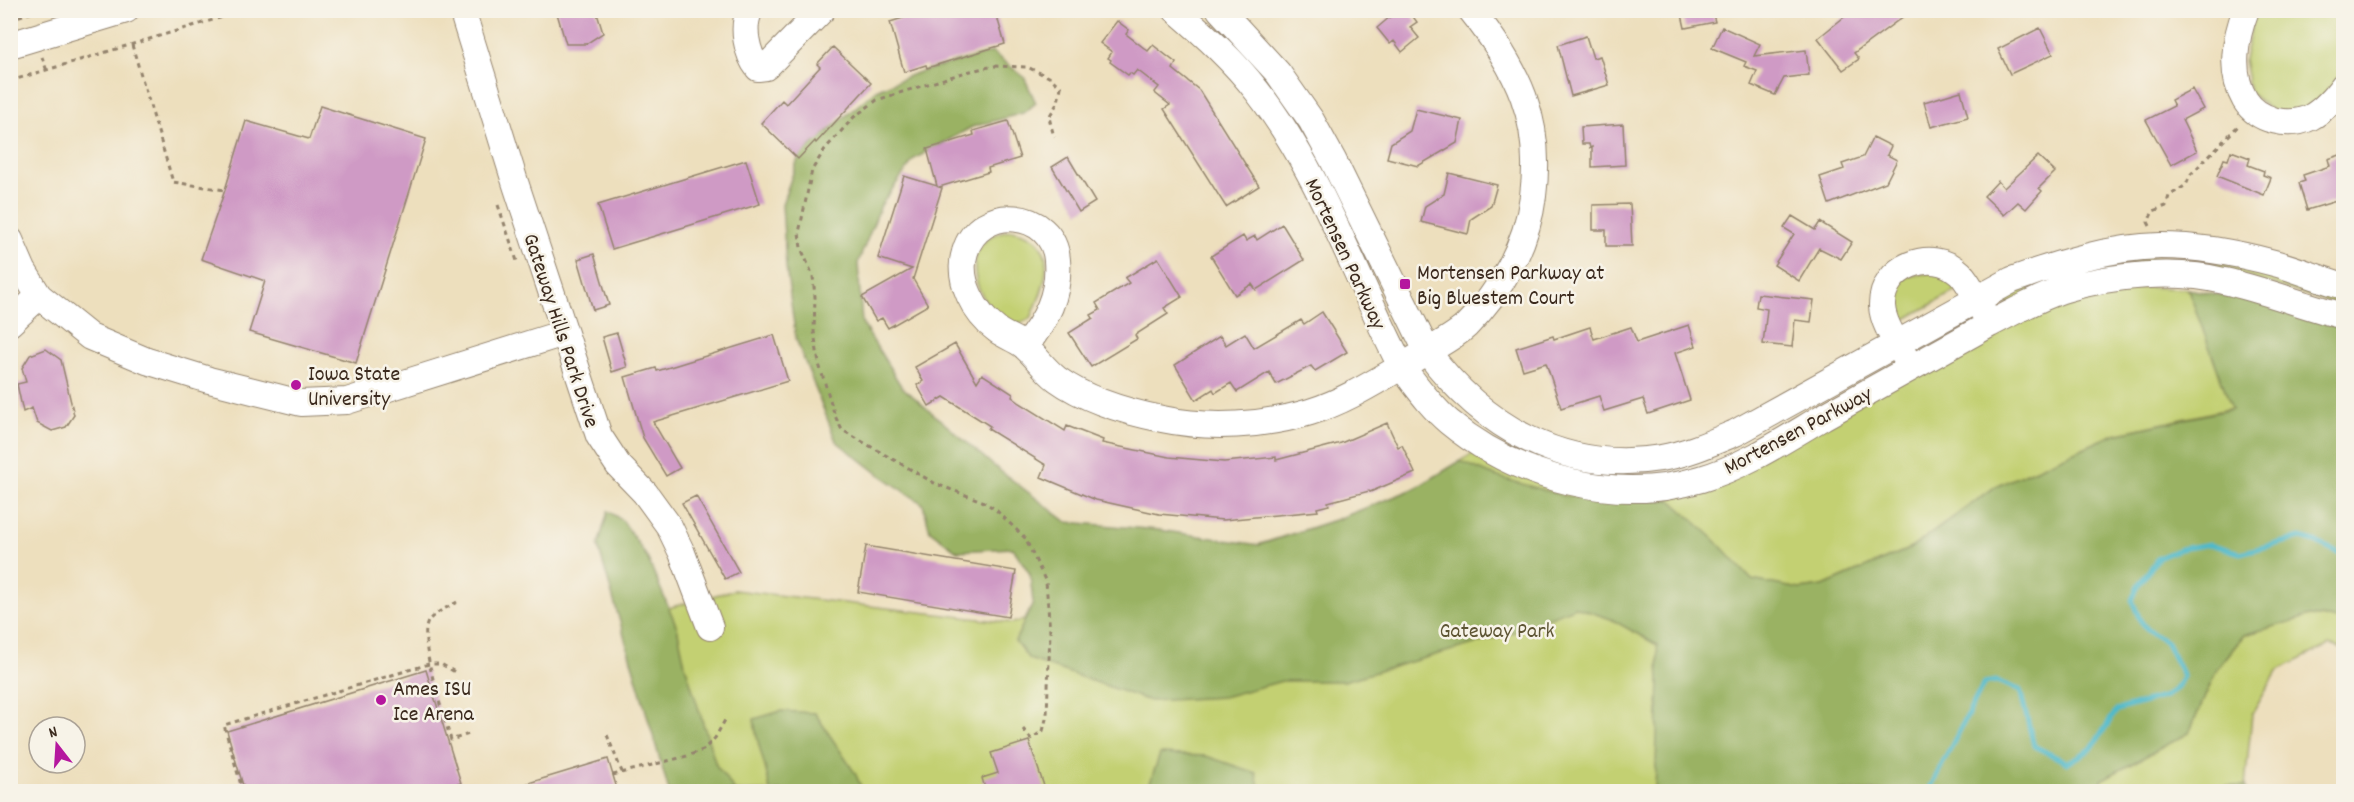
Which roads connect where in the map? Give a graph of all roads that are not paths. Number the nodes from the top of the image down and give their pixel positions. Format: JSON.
{"nodes":[{"id":1,"x":126,"y":10,"type":"edge"},
{"id":2,"x":462,"y":10,"type":"edge"},
{"id":3,"x":750,"y":10,"type":"edge"},
{"id":4,"x":822,"y":10,"type":"edge"},
{"id":5,"x":1176,"y":10,"type":"edge"},
{"id":6,"x":1220,"y":10,"type":"edge"},
{"id":7,"x":1471,"y":10,"type":"edge"},
{"id":8,"x":2246,"y":10,"type":"edge"},
{"id":9,"x":10,"y":45,"type":"edge"},
{"id":10,"x":2343,"y":85,"type":"edge"},
{"id":11,"x":10,"y":240,"type":"edge"},
{"id":12,"x":2343,"y":286,"type":"edge"},
{"id":13,"x":39,"y":296,"type":"junction"},
{"id":14,"x":1976,"y":299,"type":"junction"},
{"id":15,"x":2343,"y":316,"type":"edge"},
{"id":16,"x":10,"y":323,"type":"edge"},
{"id":17,"x":1990,"y":324,"type":"junction"},
{"id":18,"x":564,"y":333,"type":"junction"},
{"id":19,"x":1896,"y":342,"type":"junction"},
{"id":20,"x":1025,"y":346,"type":"junction"},
{"id":21,"x":1427,"y":351,"type":"junction"},
{"id":22,"x":1401,"y":366,"type":"junction"},
{"id":23,"x":1911,"y":368,"type":"junction"},
{"id":24,"x":710,"y":627,"type":"dead end"}],
"edges":[{"from":1,"to":9,"type":"street"},
{"from":2,"to":18,"type":"street","name":"Gateway Hills Park Drive"},
{"from":3,"to":4,"type":"street"},
{"from":5,"to":22,"type":"street","name":"Mortensen Parkway"},
{"from":6,"to":21,"type":"street","name":"Mortensen Parkway"},
{"from":7,"to":21,"type":"street"},
{"from":8,"to":10,"type":"street"},
{"from":11,"to":13,"type":"street"},
{"from":12,"to":14,"type":"street","name":"Mortensen Parkway"},
{"from":13,"to":16,"type":"street"},
{"from":13,"to":18,"type":"street"},
{"from":14,"to":17,"type":"street"},
{"from":14,"to":19,"type":"street","name":"Mortensen Parkway"},
{"from":14,"to":19,"type":"street"},
{"from":15,"to":17,"type":"street","name":"Mortensen Parkway"},
{"from":17,"to":23,"type":"street","name":"Mortensen Parkway"},
{"from":18,"to":24,"type":"street","name":"Gateway Hills Park Drive"},
{"from":19,"to":21,"type":"street","name":"Mortensen Parkway"},
{"from":19,"to":23,"type":"street"},
{"from":20,"to":20,"type":"street"},
{"from":20,"to":22,"type":"street"},
{"from":21,"to":22,"type":"street"},
{"from":22,"to":23,"type":"street","name":"Mortensen Parkway"}]}
